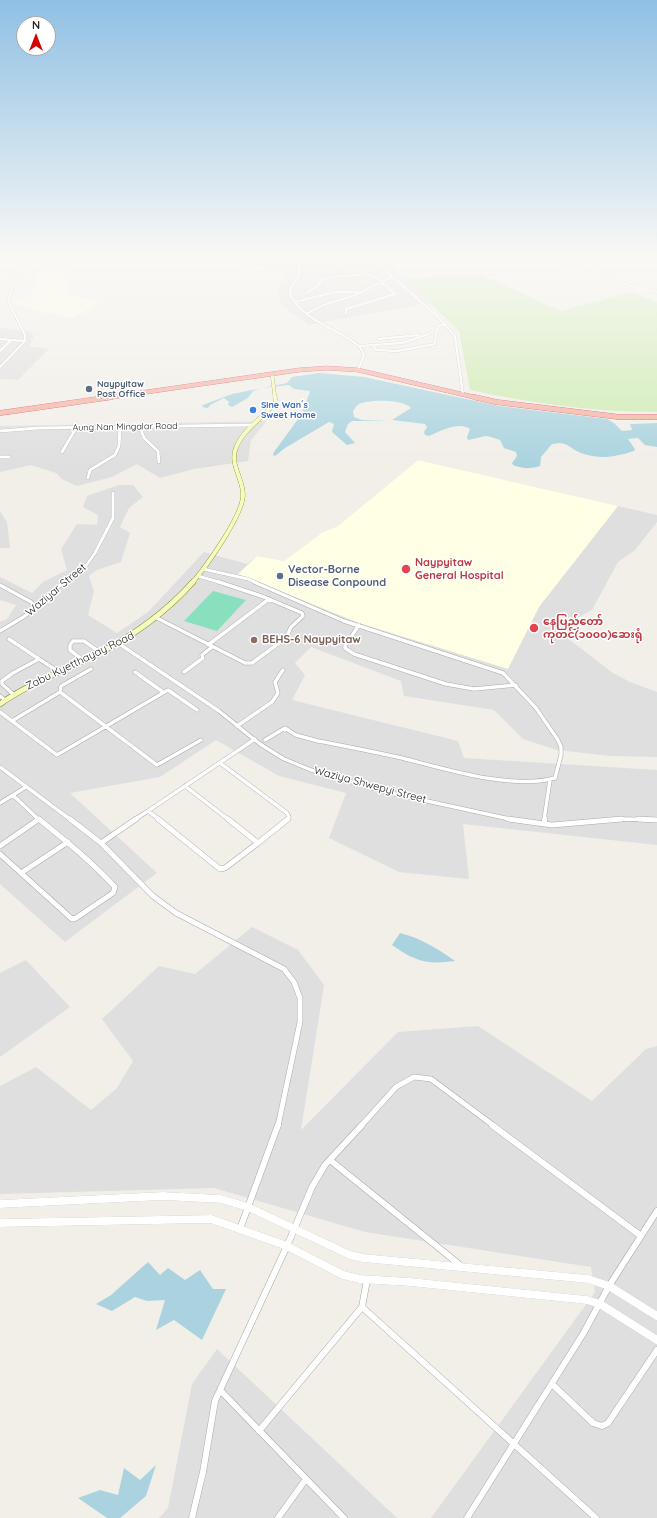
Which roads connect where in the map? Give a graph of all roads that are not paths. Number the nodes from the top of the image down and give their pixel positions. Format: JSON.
{"nodes":[{"id":1,"x":20,"y":325,"type":"edge"},
{"id":2,"x":323,"y":325,"type":"edge"},
{"id":3,"x":442,"y":325,"type":"edge"},
{"id":4,"x":446,"y":325,"type":"edge"},
{"id":5,"x":429,"y":334,"type":"junction"},
{"id":6,"x":436,"y":336,"type":"junction"},
{"id":7,"x":0,"y":339,"type":"edge"},
{"id":8,"x":12,"y":340,"type":"junction"},
{"id":9,"x":378,"y":340,"type":"dead end"},
{"id":10,"x":25,"y":341,"type":"junction"},
{"id":11,"x":360,"y":346,"type":"junction"},
{"id":12,"x":373,"y":346,"type":"junction"},
{"id":13,"x":0,"y":351,"type":"edge"},
{"id":14,"x":0,"y":367,"type":"edge"},
{"id":15,"x":358,"y":370,"type":"junction"},
{"id":16,"x":272,"y":374,"type":"junction"},
{"id":17,"x":463,"y":394,"type":"junction"},
{"id":18,"x":0,"y":413,"type":"edge"},
{"id":19,"x":657,"y":417,"type":"edge"},
{"id":20,"x":251,"y":426,"type":"junction"},
{"id":21,"x":120,"y":427,"type":"junction"},
{"id":22,"x":140,"y":427,"type":"junction"},
{"id":23,"x":76,"y":428,"type":"junction"},
{"id":24,"x":0,"y":431,"type":"edge"},
{"id":25,"x":62,"y":452,"type":"dead end"},
{"id":26,"x":0,"y":457,"type":"edge"},
{"id":27,"x":9,"y":457,"type":"dead end"},
{"id":28,"x":159,"y":462,"type":"dead end"},
{"id":29,"x":88,"y":478,"type":"dead end"},
{"id":30,"x":113,"y":493,"type":"dead end"},
{"id":31,"x":203,"y":569,"type":"junction"},
{"id":32,"x":198,"y":576,"type":"junction"},
{"id":33,"x":0,"y":585,"type":"edge"},
{"id":34,"x":269,"y":599,"type":"junction"},
{"id":35,"x":35,"y":607,"type":"junction"},
{"id":36,"x":155,"y":617,"type":"junction"},
{"id":37,"x":359,"y":626,"type":"junction"},
{"id":38,"x":0,"y":631,"type":"edge"},
{"id":39,"x":9,"y":639,"type":"dead end"},
{"id":40,"x":118,"y":643,"type":"junction"},
{"id":41,"x":210,"y":646,"type":"junction"},
{"id":42,"x":101,"y":653,"type":"junction"},
{"id":43,"x":39,"y":659,"type":"junction"},
{"id":44,"x":84,"y":661,"type":"junction"},
{"id":45,"x":91,"y":669,"type":"dead end"},
{"id":46,"x":283,"y":670,"type":"dead end"},
{"id":47,"x":59,"y":672,"type":"junction"},
{"id":48,"x":135,"y":672,"type":"dead end"},
{"id":49,"x":184,"y":672,"type":"dead end"},
{"id":50,"x":516,"y":685,"type":"junction"},
{"id":51,"x":60,"y":692,"type":"junction"},
{"id":52,"x":163,"y":692,"type":"junction"},
{"id":53,"x":14,"y":694,"type":"junction"},
{"id":54,"x":0,"y":696,"type":"edge"},
{"id":55,"x":5,"y":700,"type":"junction"},
{"id":56,"x":0,"y":704,"type":"edge"},
{"id":57,"x":197,"y":710,"type":"dead end"},
{"id":58,"x":0,"y":712,"type":"edge"},
{"id":59,"x":12,"y":721,"type":"junction"},
{"id":60,"x":107,"y":726,"type":"junction"},
{"id":61,"x":237,"y":726,"type":"junction"},
{"id":62,"x":255,"y":739,"type":"junction"},
{"id":63,"x":201,"y":740,"type":"dead end"},
{"id":64,"x":265,"y":740,"type":"dead end"},
{"id":65,"x":220,"y":763,"type":"junction"},
{"id":66,"x":0,"y":767,"type":"edge"},
{"id":67,"x":550,"y":780,"type":"junction"},
{"id":68,"x":185,"y":786,"type":"junction"},
{"id":69,"x":26,"y":787,"type":"junction"},
{"id":70,"x":13,"y":795,"type":"junction"},
{"id":71,"x":0,"y":803,"type":"edge"},
{"id":72,"x":148,"y":810,"type":"junction"},
{"id":73,"x":40,"y":820,"type":"junction"},
{"id":74,"x":657,"y":820,"type":"edge"},
{"id":75,"x":544,"y":824,"type":"junction"},
{"id":76,"x":68,"y":842,"type":"junction"},
{"id":77,"x":101,"y":843,"type":"junction"},
{"id":78,"x":258,"y":843,"type":"junction"},
{"id":79,"x":0,"y":846,"type":"edge"},
{"id":80,"x":0,"y":854,"type":"edge"},
{"id":81,"x":21,"y":874,"type":"junction"},
{"id":82,"x":330,"y":1160,"type":"junction"},
{"id":83,"x":0,"y":1204,"type":"edge"},
{"id":84,"x":248,"y":1207,"type":"junction"},
{"id":85,"x":657,"y":1211,"type":"edge"},
{"id":86,"x":0,"y":1223,"type":"edge"},
{"id":87,"x":294,"y":1228,"type":"junction"},
{"id":88,"x":240,"y":1229,"type":"junction"},
{"id":89,"x":641,"y":1236,"type":"junction"},
{"id":90,"x":287,"y":1246,"type":"junction"},
{"id":91,"x":461,"y":1266,"type":"junction"},
{"id":92,"x":367,"y":1280,"type":"junction"},
{"id":93,"x":609,"y":1286,"type":"junction"},
{"id":94,"x":600,"y":1304,"type":"junction"},
{"id":95,"x":362,"y":1307,"type":"junction"},
{"id":96,"x":657,"y":1316,"type":"edge"},
{"id":97,"x":657,"y":1340,"type":"edge"},
{"id":98,"x":657,"y":1350,"type":"edge"},
{"id":99,"x":552,"y":1384,"type":"junction"},
{"id":100,"x":220,"y":1390,"type":"junction"},
{"id":101,"x":259,"y":1430,"type":"junction"},
{"id":102,"x":514,"y":1444,"type":"junction"},
{"id":103,"x":306,"y":1480,"type":"junction"},
{"id":104,"x":192,"y":1518,"type":"edge"},
{"id":105,"x":278,"y":1518,"type":"edge"},
{"id":106,"x":344,"y":1518,"type":"edge"},
{"id":107,"x":467,"y":1518,"type":"edge"},
{"id":108,"x":596,"y":1518,"type":"edge"}],
"edges":[{"from":1,"to":10,"type":"street"},
{"from":2,"to":11,"type":"street"},
{"from":3,"to":6,"type":"street"},
{"from":4,"to":17,"type":"street"},
{"from":5,"to":6,"type":"street"},
{"from":5,"to":9,"type":"street"},
{"from":5,"to":12,"type":"street"},
{"from":6,"to":12,"type":"street"},
{"from":7,"to":8,"type":"street"},
{"from":8,"to":10,"type":"street"},
{"from":8,"to":13,"type":"street"},
{"from":10,"to":14,"type":"street"},
{"from":11,"to":12,"type":"street"},
{"from":11,"to":15,"type":"street"},
{"from":15,"to":16,"type":"highway"},
{"from":15,"to":17,"type":"highway"},
{"from":16,"to":18,"type":"highway"},
{"from":16,"to":20,"type":"main road","name":"Zabu Kyetthayay Road"},
{"from":17,"to":19,"type":"highway"},
{"from":20,"to":22,"type":"street","name":"Aung Nan Mingalar Road"},
{"from":20,"to":31,"type":"main road","name":"Zabu Kyetthayay Road"},
{"from":21,"to":22,"type":"street","name":"Aung Nan Mingalar Road"},
{"from":21,"to":23,"type":"street","name":"Aung Nan Mingalar Road"},
{"from":21,"to":29,"type":"street"},
{"from":22,"to":28,"type":"street"},
{"from":23,"to":24,"type":"street","name":"Aung Nan Mingalar Road"},
{"from":23,"to":25,"type":"street"},
{"from":26,"to":27,"type":"street"},
{"from":30,"to":35,"type":"street","name":"Waziyar Street"},
{"from":31,"to":32,"type":"main road","name":"Zabu Kyetthayay Road"},
{"from":31,"to":37,"type":"street"},
{"from":32,"to":34,"type":"street"},
{"from":32,"to":36,"type":"main road","name":"Zabu Kyetthayay Road"},
{"from":33,"to":35,"type":"street"},
{"from":34,"to":41,"type":"street"},
{"from":34,"to":41,"type":"street"},
{"from":35,"to":38,"type":"street","name":"Waziyar Street"},
{"from":36,"to":40,"type":"main road","name":"Zabu Kyetthayay Road"},
{"from":36,"to":41,"type":"street"},
{"from":37,"to":50,"type":"street"},
{"from":37,"to":50,"type":"street"},
{"from":39,"to":43,"type":"street"},
{"from":40,"to":42,"type":"main road","name":"Zabu Kyetthayay Road"},
{"from":40,"to":61,"type":"street","name":"Waziya Shwepyi Street"},
{"from":41,"to":49,"type":"street"},
{"from":42,"to":44,"type":"main road","name":"Zabu Kyetthayay Road"},
{"from":42,"to":44,"type":"street"},
{"from":43,"to":47,"type":"street"},
{"from":43,"to":53,"type":"street"},
{"from":44,"to":47,"type":"main road","name":"Zabu Kyetthayay Road"},
{"from":45,"to":51,"type":"street"},
{"from":46,"to":61,"type":"street"},
{"from":47,"to":53,"type":"main road","name":"Zabu Kyetthayay Road"},
{"from":48,"to":52,"type":"street"},
{"from":50,"to":67,"type":"street"},
{"from":51,"to":59,"type":"street"},
{"from":51,"to":60,"type":"street"},
{"from":52,"to":57,"type":"street"},
{"from":52,"to":60,"type":"street"},
{"from":53,"to":55,"type":"main road","name":"Zabu Kyetthayay Road"},
{"from":54,"to":55,"type":"street"},
{"from":55,"to":56,"type":"main road","name":"Zabu Kyetthayay Road"},
{"from":58,"to":59,"type":"street"},
{"from":59,"to":60,"type":"street"},
{"from":60,"to":63,"type":"street"},
{"from":61,"to":62,"type":"street","name":"Waziya Shwepyi Street"},
{"from":62,"to":65,"type":"street"},
{"from":62,"to":75,"type":"street","name":"Waziya Shwepyi Street"},
{"from":64,"to":67,"type":"street"},
{"from":65,"to":68,"type":"street"},
{"from":65,"to":78,"type":"street"},
{"from":66,"to":69,"type":"street"},
{"from":67,"to":75,"type":"street"},
{"from":68,"to":72,"type":"street"},
{"from":68,"to":78,"type":"street"},
{"from":69,"to":70,"type":"street"},
{"from":69,"to":77,"type":"street"},
{"from":70,"to":71,"type":"street"},
{"from":70,"to":73,"type":"street"},
{"from":72,"to":77,"type":"street"},
{"from":72,"to":78,"type":"street"},
{"from":73,"to":76,"type":"street"},
{"from":73,"to":79,"type":"street"},
{"from":74,"to":75,"type":"street","name":"Waziya Shwepyi Street"},
{"from":76,"to":81,"type":"street"},
{"from":76,"to":81,"type":"street"},
{"from":77,"to":84,"type":"street"},
{"from":80,"to":81,"type":"street"},
{"from":82,"to":87,"type":"street"},
{"from":82,"to":89,"type":"street"},
{"from":82,"to":91,"type":"street"},
{"from":83,"to":84,"type":"street"},
{"from":84,"to":87,"type":"street"},
{"from":84,"to":88,"type":"street"},
{"from":85,"to":89,"type":"street"},
{"from":86,"to":88,"type":"street"},
{"from":87,"to":90,"type":"street"},
{"from":87,"to":91,"type":"street"},
{"from":88,"to":90,"type":"street"},
{"from":89,"to":93,"type":"street"},
{"from":90,"to":92,"type":"street"},
{"from":90,"to":100,"type":"street"},
{"from":91,"to":93,"type":"street"},
{"from":92,"to":94,"type":"street"},
{"from":92,"to":95,"type":"street"},
{"from":93,"to":94,"type":"street"},
{"from":93,"to":96,"type":"street"},
{"from":94,"to":97,"type":"street"},
{"from":94,"to":99,"type":"street"},
{"from":95,"to":101,"type":"street"},
{"from":95,"to":102,"type":"street"},
{"from":98,"to":99,"type":"street"},
{"from":99,"to":102,"type":"street"},
{"from":100,"to":101,"type":"street"},
{"from":100,"to":104,"type":"street"},
{"from":101,"to":103,"type":"street"},
{"from":102,"to":107,"type":"street"},
{"from":102,"to":108,"type":"street"},
{"from":103,"to":105,"type":"street"},
{"from":103,"to":106,"type":"street"}]}
